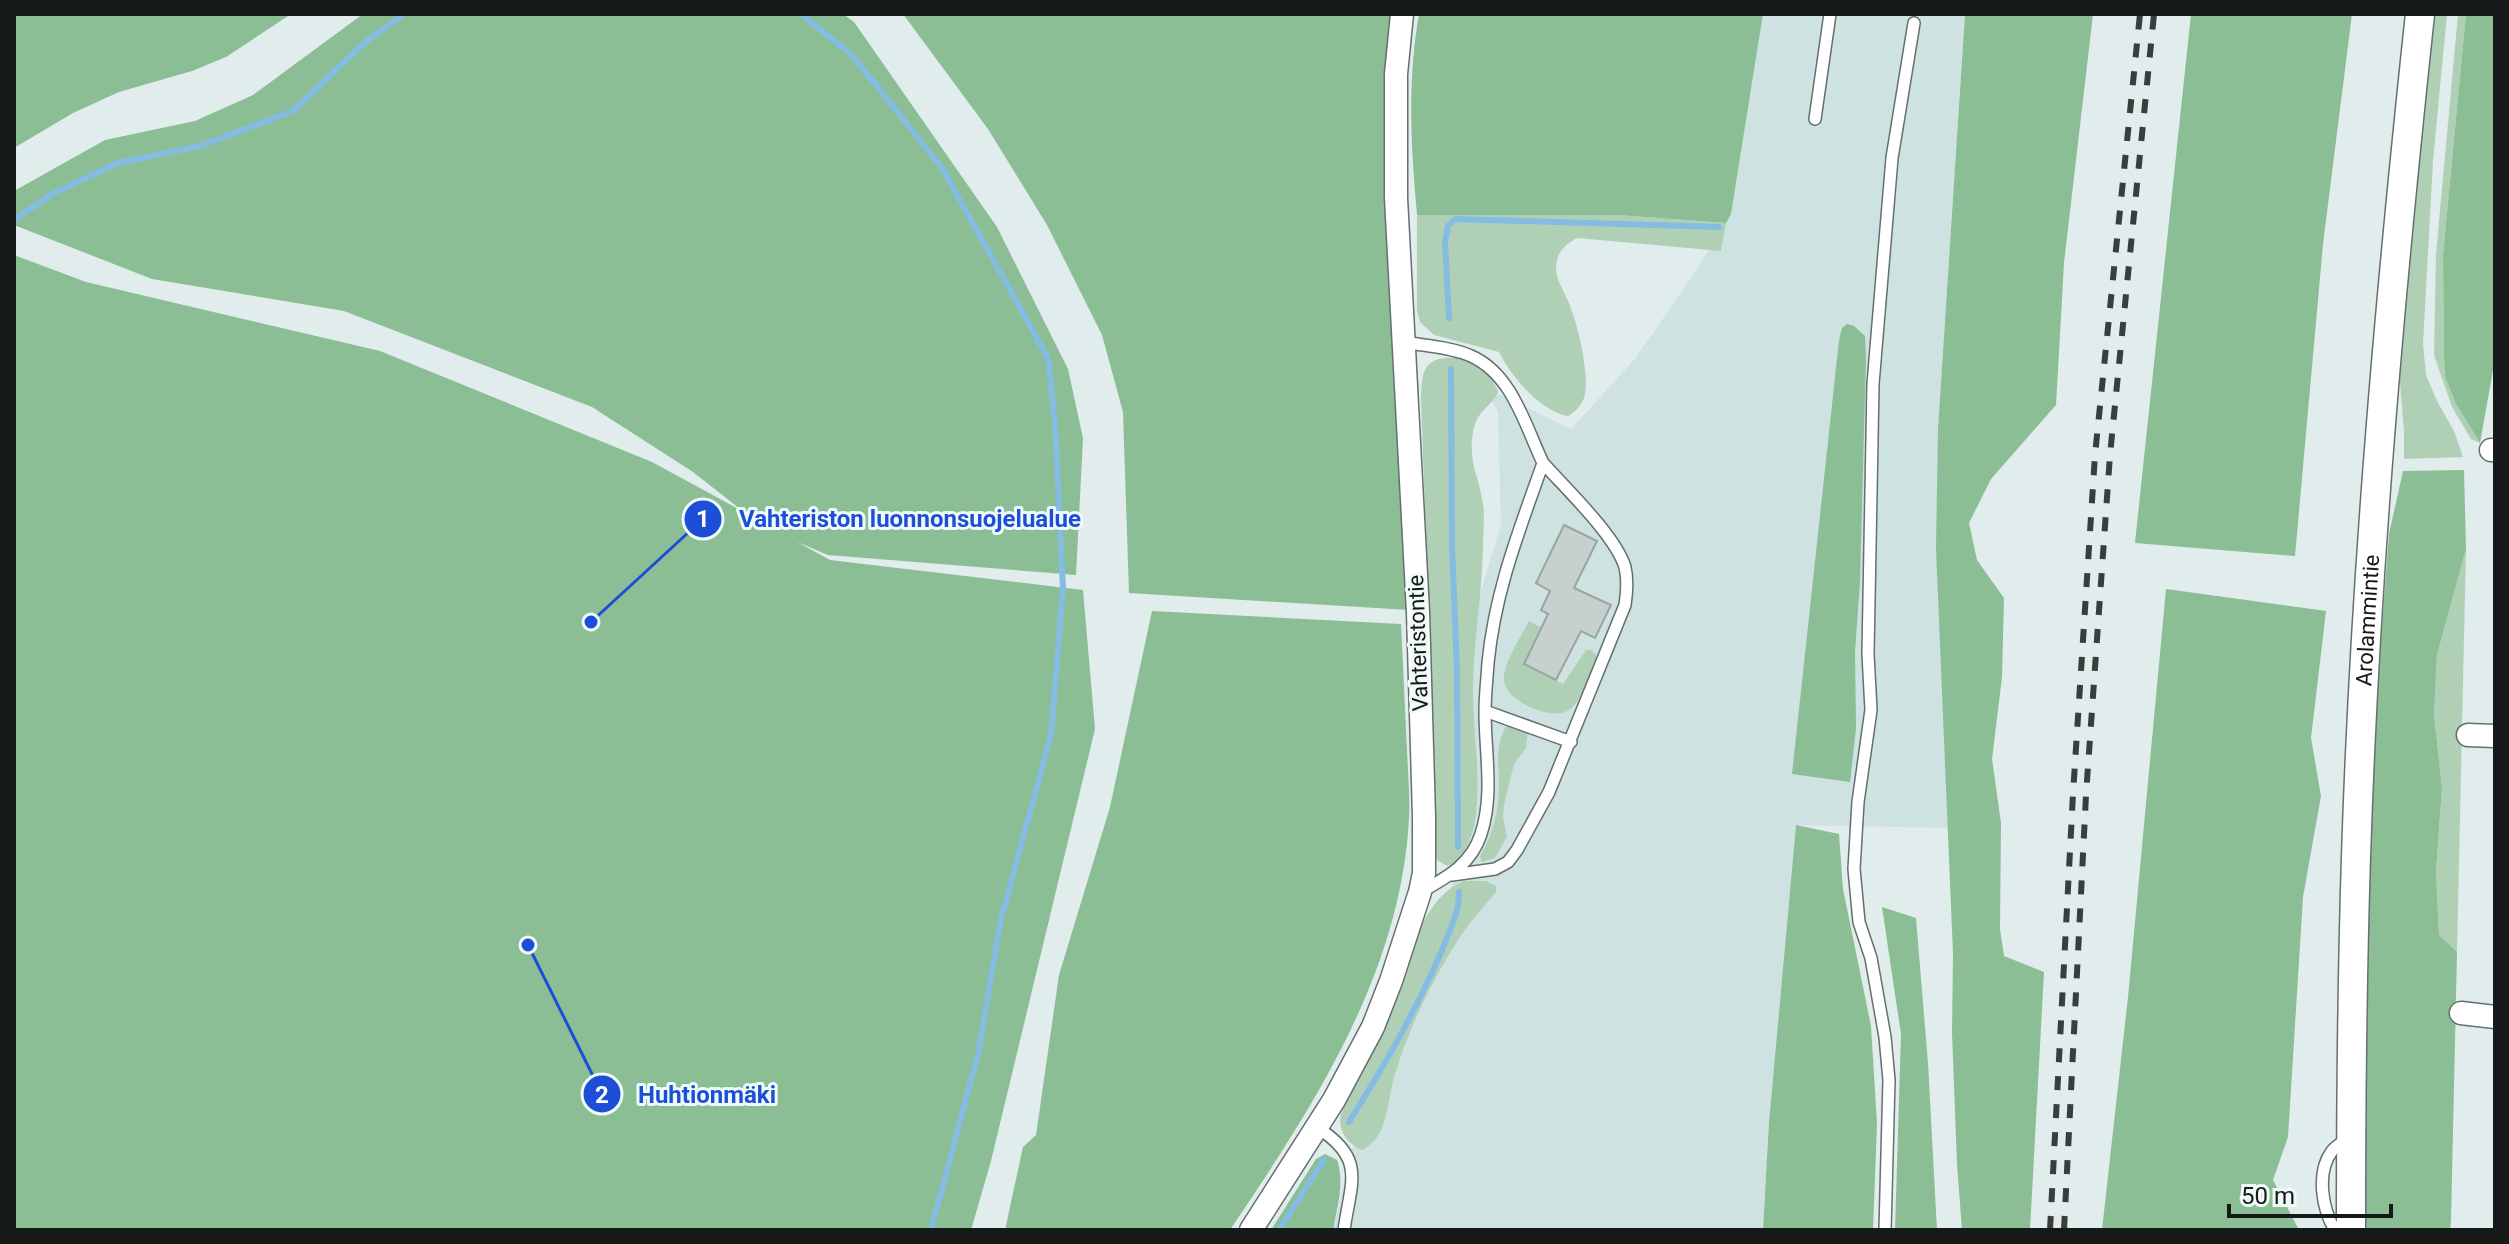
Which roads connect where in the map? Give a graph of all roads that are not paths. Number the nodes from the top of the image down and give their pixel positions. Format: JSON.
{"nodes":[{"id":1,"x":1402,"y":14,"type":"edge"},
{"id":2,"x":1830,"y":14,"type":"edge"},
{"id":3,"x":2420,"y":14,"type":"edge"},
{"id":4,"x":1914,"y":23,"type":"dead end"},
{"id":5,"x":1815,"y":119,"type":"dead end"},
{"id":6,"x":1404,"y":342,"type":"junction"},
{"id":7,"x":1543,"y":463,"type":"junction"},
{"id":8,"x":1485,"y":711,"type":"junction"},
{"id":9,"x":2468,"y":735,"type":"dead end"},
{"id":10,"x":2495,"y":736,"type":"edge"},
{"id":11,"x":1571,"y":742,"type":"junction"},
{"id":12,"x":1452,"y":875,"type":"junction"},
{"id":13,"x":1420,"y":892,"type":"junction"},
{"id":14,"x":2461,"y":1013,"type":"dead end"},
{"id":15,"x":2495,"y":1017,"type":"edge"},
{"id":16,"x":1318,"y":1128,"type":"junction"},
{"id":17,"x":2351,"y":1136,"type":"junction"},
{"id":18,"x":1251,"y":1230,"type":"edge"},
{"id":19,"x":1344,"y":1230,"type":"edge"},
{"id":20,"x":1885,"y":1230,"type":"edge"},
{"id":21,"x":2335,"y":1230,"type":"edge"},
{"id":22,"x":2351,"y":1230,"type":"edge"}],
"edges":[{"from":1,"to":6,"type":"street","name":"Vahteristontie"},
{"from":2,"to":5,"type":"lane"},
{"from":3,"to":17,"type":"street","name":"Arolammintie"},
{"from":4,"to":20,"type":"lane"},
{"from":6,"to":7,"type":"lane"},
{"from":6,"to":13,"type":"street","name":"Vahteristontie"},
{"from":7,"to":8,"type":"lane"},
{"from":7,"to":11,"type":"lane"},
{"from":8,"to":11,"type":"lane"},
{"from":8,"to":12,"type":"lane"},
{"from":9,"to":10,"type":"street"},
{"from":11,"to":12,"type":"lane"},
{"from":12,"to":13,"type":"lane"},
{"from":13,"to":16,"type":"street","name":"Vahteristontie"},
{"from":14,"to":15,"type":"street"},
{"from":16,"to":18,"type":"street","name":"Vahteristontie"},
{"from":16,"to":19,"type":"lane"},
{"from":17,"to":21,"type":"lane"},
{"from":17,"to":22,"type":"street","name":"Arolammintie"}]}
